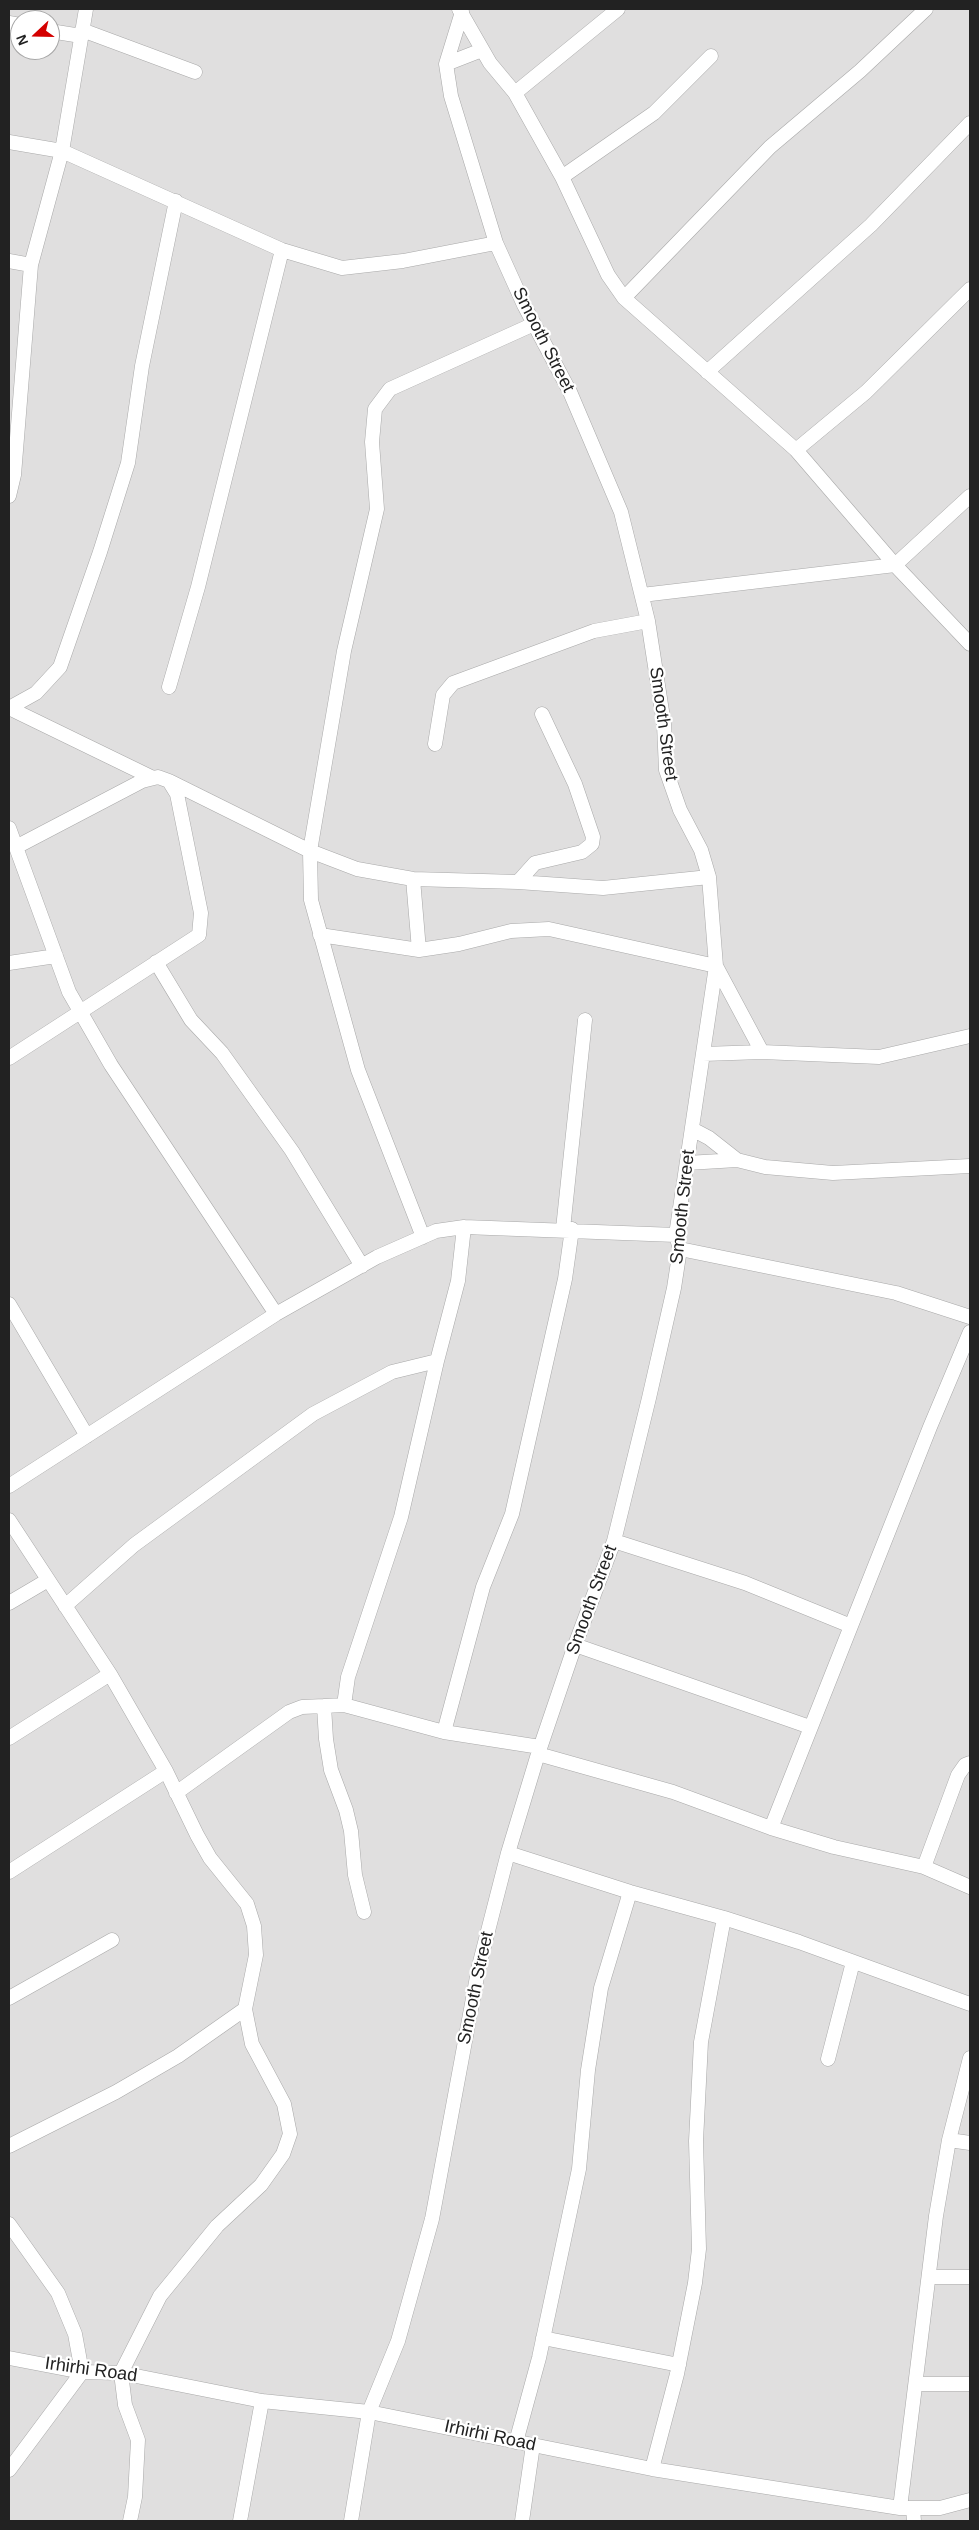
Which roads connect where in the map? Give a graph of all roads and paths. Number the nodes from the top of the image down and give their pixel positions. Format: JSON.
{"nodes":[{"id":1,"x":86,"y":9,"type":"edge"},
{"id":2,"x":618,"y":9,"type":"edge"},
{"id":3,"x":926,"y":9,"type":"edge"},
{"id":4,"x":460,"y":10,"type":"edge"},
{"id":5,"x":60,"y":32,"type":"edge"},
{"id":6,"x":81,"y":33,"type":"junction"},
{"id":7,"x":482,"y":50,"type":"junction"},
{"id":8,"x":711,"y":56,"type":"dead end"},
{"id":9,"x":446,"y":64,"type":"junction"},
{"id":10,"x":195,"y":72,"type":"dead end"},
{"id":11,"x":515,"y":93,"type":"junction"},
{"id":12,"x":970,"y":123,"type":"edge"},
{"id":13,"x":9,"y":142,"type":"edge"},
{"id":14,"x":62,"y":151,"type":"junction"},
{"id":15,"x":562,"y":177,"type":"junction"},
{"id":16,"x":176,"y":201,"type":"junction"},
{"id":17,"x":496,"y":243,"type":"junction"},
{"id":18,"x":282,"y":250,"type":"junction"},
{"id":19,"x":9,"y":261,"type":"edge"},
{"id":20,"x":30,"y":265,"type":"junction"},
{"id":21,"x":970,"y":289,"type":"edge"},
{"id":22,"x":624,"y":298,"type":"junction"},
{"id":23,"x":534,"y":324,"type":"junction"},
{"id":24,"x":707,"y":372,"type":"junction"},
{"id":25,"x":796,"y":450,"type":"junction"},
{"id":26,"x":9,"y":496,"type":"edge"},
{"id":27,"x":970,"y":496,"type":"edge"},
{"id":28,"x":895,"y":565,"type":"junction"},
{"id":29,"x":642,"y":595,"type":"junction"},
{"id":30,"x":648,"y":621,"type":"junction"},
{"id":31,"x":970,"y":644,"type":"edge"},
{"id":32,"x":169,"y":687,"type":"dead end"},
{"id":33,"x":9,"y":708,"type":"edge"},
{"id":34,"x":542,"y":714,"type":"dead end"},
{"id":35,"x":435,"y":744,"type":"dead end"},
{"id":36,"x":151,"y":778,"type":"junction"},
{"id":37,"x":169,"y":781,"type":"junction"},
{"id":38,"x":9,"y":828,"type":"edge"},
{"id":39,"x":16,"y":847,"type":"junction"},
{"id":40,"x":310,"y":851,"type":"junction"},
{"id":41,"x":709,"y":877,"type":"junction"},
{"id":42,"x":413,"y":880,"type":"junction"},
{"id":43,"x":518,"y":882,"type":"junction"},
{"id":44,"x":320,"y":935,"type":"junction"},
{"id":45,"x":420,"y":950,"type":"junction"},
{"id":46,"x":56,"y":956,"type":"junction"},
{"id":47,"x":156,"y":962,"type":"junction"},
{"id":48,"x":9,"y":963,"type":"edge"},
{"id":49,"x":716,"y":966,"type":"junction"},
{"id":50,"x":80,"y":1011,"type":"junction"},
{"id":51,"x":585,"y":1020,"type":"dead end"},
{"id":52,"x":970,"y":1036,"type":"edge"},
{"id":53,"x":762,"y":1052,"type":"junction"},
{"id":54,"x":703,"y":1054,"type":"junction"},
{"id":55,"x":9,"y":1058,"type":"edge"},
{"id":56,"x":692,"y":1129,"type":"junction"},
{"id":57,"x":737,"y":1160,"type":"junction"},
{"id":58,"x":687,"y":1163,"type":"junction"},
{"id":59,"x":970,"y":1166,"type":"edge"},
{"id":60,"x":464,"y":1227,"type":"junction"},
{"id":61,"x":567,"y":1229,"type":"junction"},
{"id":62,"x":424,"y":1237,"type":"junction"},
{"id":63,"x":678,"y":1242,"type":"junction"},
{"id":64,"x":362,"y":1266,"type":"junction"},
{"id":65,"x":9,"y":1304,"type":"edge"},
{"id":66,"x":276,"y":1314,"type":"junction"},
{"id":67,"x":970,"y":1317,"type":"edge"},
{"id":68,"x":970,"y":1332,"type":"edge"},
{"id":69,"x":436,"y":1361,"type":"junction"},
{"id":70,"x":87,"y":1436,"type":"junction"},
{"id":71,"x":9,"y":1486,"type":"edge"},
{"id":72,"x":9,"y":1520,"type":"edge"},
{"id":73,"x":614,"y":1541,"type":"junction"},
{"id":74,"x":48,"y":1580,"type":"junction"},
{"id":75,"x":9,"y":1603,"type":"edge"},
{"id":76,"x":65,"y":1606,"type":"junction"},
{"id":77,"x":851,"y":1626,"type":"junction"},
{"id":78,"x":575,"y":1645,"type":"junction"},
{"id":79,"x":110,"y":1674,"type":"junction"},
{"id":80,"x":344,"y":1705,"type":"junction"},
{"id":81,"x":324,"y":1706,"type":"junction"},
{"id":82,"x":810,"y":1727,"type":"junction"},
{"id":83,"x":444,"y":1732,"type":"junction"},
{"id":84,"x":9,"y":1738,"type":"edge"},
{"id":85,"x":539,"y":1751,"type":"junction"},
{"id":86,"x":970,"y":1763,"type":"edge"},
{"id":87,"x":166,"y":1771,"type":"junction"},
{"id":88,"x":176,"y":1793,"type":"junction"},
{"id":89,"x":772,"y":1828,"type":"junction"},
{"id":90,"x":508,"y":1853,"type":"junction"},
{"id":91,"x":924,"y":1867,"type":"junction"},
{"id":92,"x":9,"y":1872,"type":"edge"},
{"id":93,"x":970,"y":1887,"type":"edge"},
{"id":94,"x":630,"y":1892,"type":"junction"},
{"id":95,"x":364,"y":1912,"type":"dead end"},
{"id":96,"x":724,"y":1918,"type":"junction"},
{"id":97,"x":112,"y":1940,"type":"dead end"},
{"id":98,"x":853,"y":1962,"type":"junction"},
{"id":99,"x":9,"y":1998,"type":"edge"},
{"id":100,"x":970,"y":2004,"type":"edge"},
{"id":101,"x":245,"y":2009,"type":"junction"},
{"id":102,"x":970,"y":2058,"type":"edge"},
{"id":103,"x":828,"y":2059,"type":"dead end"},
{"id":104,"x":949,"y":2140,"type":"junction"},
{"id":105,"x":970,"y":2143,"type":"edge"},
{"id":106,"x":9,"y":2146,"type":"edge"},
{"id":107,"x":9,"y":2224,"type":"edge"},
{"id":108,"x":929,"y":2277,"type":"junction"},
{"id":109,"x":970,"y":2277,"type":"edge"},
{"id":110,"x":543,"y":2338,"type":"junction"},
{"id":111,"x":9,"y":2358,"type":"edge"},
{"id":112,"x":679,"y":2365,"type":"junction"},
{"id":113,"x":82,"y":2372,"type":"junction"},
{"id":114,"x":121,"y":2373,"type":"junction"},
{"id":115,"x":916,"y":2384,"type":"junction"},
{"id":116,"x":970,"y":2384,"type":"edge"},
{"id":117,"x":262,"y":2401,"type":"junction"},
{"id":118,"x":369,"y":2412,"type":"junction"},
{"id":119,"x":516,"y":2442,"type":"junction"},
{"id":120,"x":533,"y":2445,"type":"junction"},
{"id":121,"x":652,"y":2469,"type":"junction"},
{"id":122,"x":9,"y":2470,"type":"edge"},
{"id":123,"x":970,"y":2500,"type":"edge"},
{"id":124,"x":909,"y":2513,"type":"edge"},
{"id":125,"x":130,"y":2521,"type":"edge"},
{"id":126,"x":240,"y":2521,"type":"edge"},
{"id":127,"x":351,"y":2521,"type":"edge"},
{"id":128,"x":522,"y":2521,"type":"edge"}],
"edges":[{"from":1,"to":6,"type":"street"},
{"from":2,"to":11,"type":"street"},
{"from":3,"to":22,"type":"street"},
{"from":4,"to":7,"type":"street"},
{"from":4,"to":9,"type":"street","name":"Smooth Street"},
{"from":5,"to":6,"type":"street"},
{"from":6,"to":10,"type":"street"},
{"from":6,"to":14,"type":"street"},
{"from":7,"to":9,"type":"street"},
{"from":7,"to":11,"type":"street"},
{"from":8,"to":15,"type":"street"},
{"from":9,"to":17,"type":"street","name":"Smooth Street"},
{"from":11,"to":15,"type":"street"},
{"from":12,"to":24,"type":"street"},
{"from":13,"to":14,"type":"street"},
{"from":14,"to":16,"type":"street"},
{"from":14,"to":20,"type":"street"},
{"from":15,"to":22,"type":"street"},
{"from":16,"to":18,"type":"street"},
{"from":16,"to":33,"type":"street"},
{"from":17,"to":18,"type":"street"},
{"from":17,"to":23,"type":"street","name":"Smooth Street"},
{"from":18,"to":32,"type":"street"},
{"from":19,"to":20,"type":"street"},
{"from":20,"to":26,"type":"street"},
{"from":21,"to":25,"type":"street"},
{"from":22,"to":24,"type":"street"},
{"from":23,"to":29,"type":"street","name":"Smooth Street"},
{"from":23,"to":40,"type":"street"},
{"from":24,"to":25,"type":"street"},
{"from":25,"to":28,"type":"street"},
{"from":27,"to":28,"type":"street"},
{"from":28,"to":29,"type":"street"},
{"from":28,"to":31,"type":"street"},
{"from":29,"to":30,"type":"street","name":"Smooth Street"},
{"from":30,"to":35,"type":"street"},
{"from":30,"to":41,"type":"street","name":"Smooth Street"},
{"from":33,"to":36,"type":"street"},
{"from":34,"to":43,"type":"street"},
{"from":36,"to":37,"type":"street"},
{"from":36,"to":39,"type":"street"},
{"from":37,"to":40,"type":"street"},
{"from":37,"to":47,"type":"street"},
{"from":38,"to":39,"type":"street"},
{"from":39,"to":46,"type":"street"},
{"from":40,"to":42,"type":"street"},
{"from":40,"to":44,"type":"street"},
{"from":41,"to":43,"type":"street"},
{"from":41,"to":49,"type":"street","name":"Smooth Street"},
{"from":42,"to":43,"type":"street"},
{"from":42,"to":45,"type":"street"},
{"from":44,"to":45,"type":"street"},
{"from":44,"to":62,"type":"street"},
{"from":45,"to":49,"type":"street"},
{"from":46,"to":48,"type":"street"},
{"from":46,"to":50,"type":"street"},
{"from":47,"to":50,"type":"street"},
{"from":47,"to":64,"type":"street"},
{"from":49,"to":53,"type":"street"},
{"from":49,"to":54,"type":"street","name":"Smooth Street"},
{"from":50,"to":55,"type":"street"},
{"from":50,"to":66,"type":"street"},
{"from":51,"to":61,"type":"street"},
{"from":52,"to":53,"type":"street"},
{"from":53,"to":54,"type":"street"},
{"from":54,"to":56,"type":"street","name":"Smooth Street"},
{"from":56,"to":57,"type":"street"},
{"from":56,"to":58,"type":"street","name":"Smooth Street"},
{"from":57,"to":58,"type":"street"},
{"from":57,"to":59,"type":"street"},
{"from":58,"to":63,"type":"street","name":"Smooth Street"},
{"from":60,"to":61,"type":"street"},
{"from":60,"to":62,"type":"street"},
{"from":60,"to":69,"type":"street"},
{"from":61,"to":63,"type":"street"},
{"from":61,"to":83,"type":"street"},
{"from":62,"to":64,"type":"street"},
{"from":63,"to":67,"type":"street"},
{"from":63,"to":73,"type":"street","name":"Smooth Street"},
{"from":64,"to":66,"type":"street"},
{"from":65,"to":70,"type":"street"},
{"from":66,"to":70,"type":"street"},
{"from":68,"to":77,"type":"street"},
{"from":69,"to":76,"type":"street"},
{"from":69,"to":80,"type":"street"},
{"from":70,"to":71,"type":"street"},
{"from":72,"to":74,"type":"street"},
{"from":73,"to":77,"type":"street"},
{"from":73,"to":78,"type":"street","name":"Smooth Street"},
{"from":74,"to":75,"type":"street"},
{"from":74,"to":76,"type":"street"},
{"from":76,"to":79,"type":"street"},
{"from":77,"to":82,"type":"street"},
{"from":78,"to":82,"type":"street"},
{"from":78,"to":85,"type":"street","name":"Smooth Street"},
{"from":79,"to":84,"type":"street"},
{"from":79,"to":87,"type":"street"},
{"from":80,"to":81,"type":"street"},
{"from":80,"to":83,"type":"street"},
{"from":81,"to":88,"type":"street"},
{"from":81,"to":95,"type":"street"},
{"from":82,"to":89,"type":"street"},
{"from":83,"to":85,"type":"street"},
{"from":85,"to":89,"type":"street"},
{"from":85,"to":90,"type":"street","name":"Smooth Street"},
{"from":86,"to":91,"type":"street"},
{"from":87,"to":88,"type":"street"},
{"from":87,"to":92,"type":"street"},
{"from":88,"to":101,"type":"street"},
{"from":89,"to":91,"type":"street"},
{"from":90,"to":94,"type":"street"},
{"from":90,"to":118,"type":"street","name":"Smooth Street"},
{"from":91,"to":93,"type":"street"},
{"from":94,"to":96,"type":"street"},
{"from":94,"to":110,"type":"street"},
{"from":96,"to":98,"type":"street"},
{"from":96,"to":112,"type":"street"},
{"from":97,"to":99,"type":"street"},
{"from":98,"to":100,"type":"street"},
{"from":98,"to":103,"type":"street"},
{"from":101,"to":106,"type":"street"},
{"from":101,"to":114,"type":"street"},
{"from":102,"to":104,"type":"street"},
{"from":104,"to":105,"type":"street"},
{"from":104,"to":108,"type":"street"},
{"from":107,"to":113,"type":"street"},
{"from":108,"to":109,"type":"street"},
{"from":108,"to":115,"type":"street"},
{"from":110,"to":112,"type":"street"},
{"from":110,"to":119,"type":"street"},
{"from":111,"to":113,"type":"street","name":"Irhirhi Road"},
{"from":112,"to":121,"type":"street"},
{"from":113,"to":114,"type":"street","name":"Irhirhi Road"},
{"from":113,"to":122,"type":"street"},
{"from":114,"to":117,"type":"street","name":"Irhirhi Road"},
{"from":114,"to":125,"type":"street"},
{"from":115,"to":116,"type":"street"},
{"from":115,"to":124,"type":"street"},
{"from":117,"to":118,"type":"street","name":"Irhirhi Road"},
{"from":117,"to":126,"type":"street"},
{"from":118,"to":119,"type":"street","name":"Irhirhi Road"},
{"from":118,"to":127,"type":"street","name":"Smooth Street"},
{"from":119,"to":120,"type":"street","name":"Irhirhi Road"},
{"from":120,"to":121,"type":"street","name":"Irhirhi Road"},
{"from":120,"to":128,"type":"street"},
{"from":121,"to":124,"type":"street","name":"Irhirhi Road"},
{"from":123,"to":124,"type":"street","name":"Irhirhi Road"}]}
